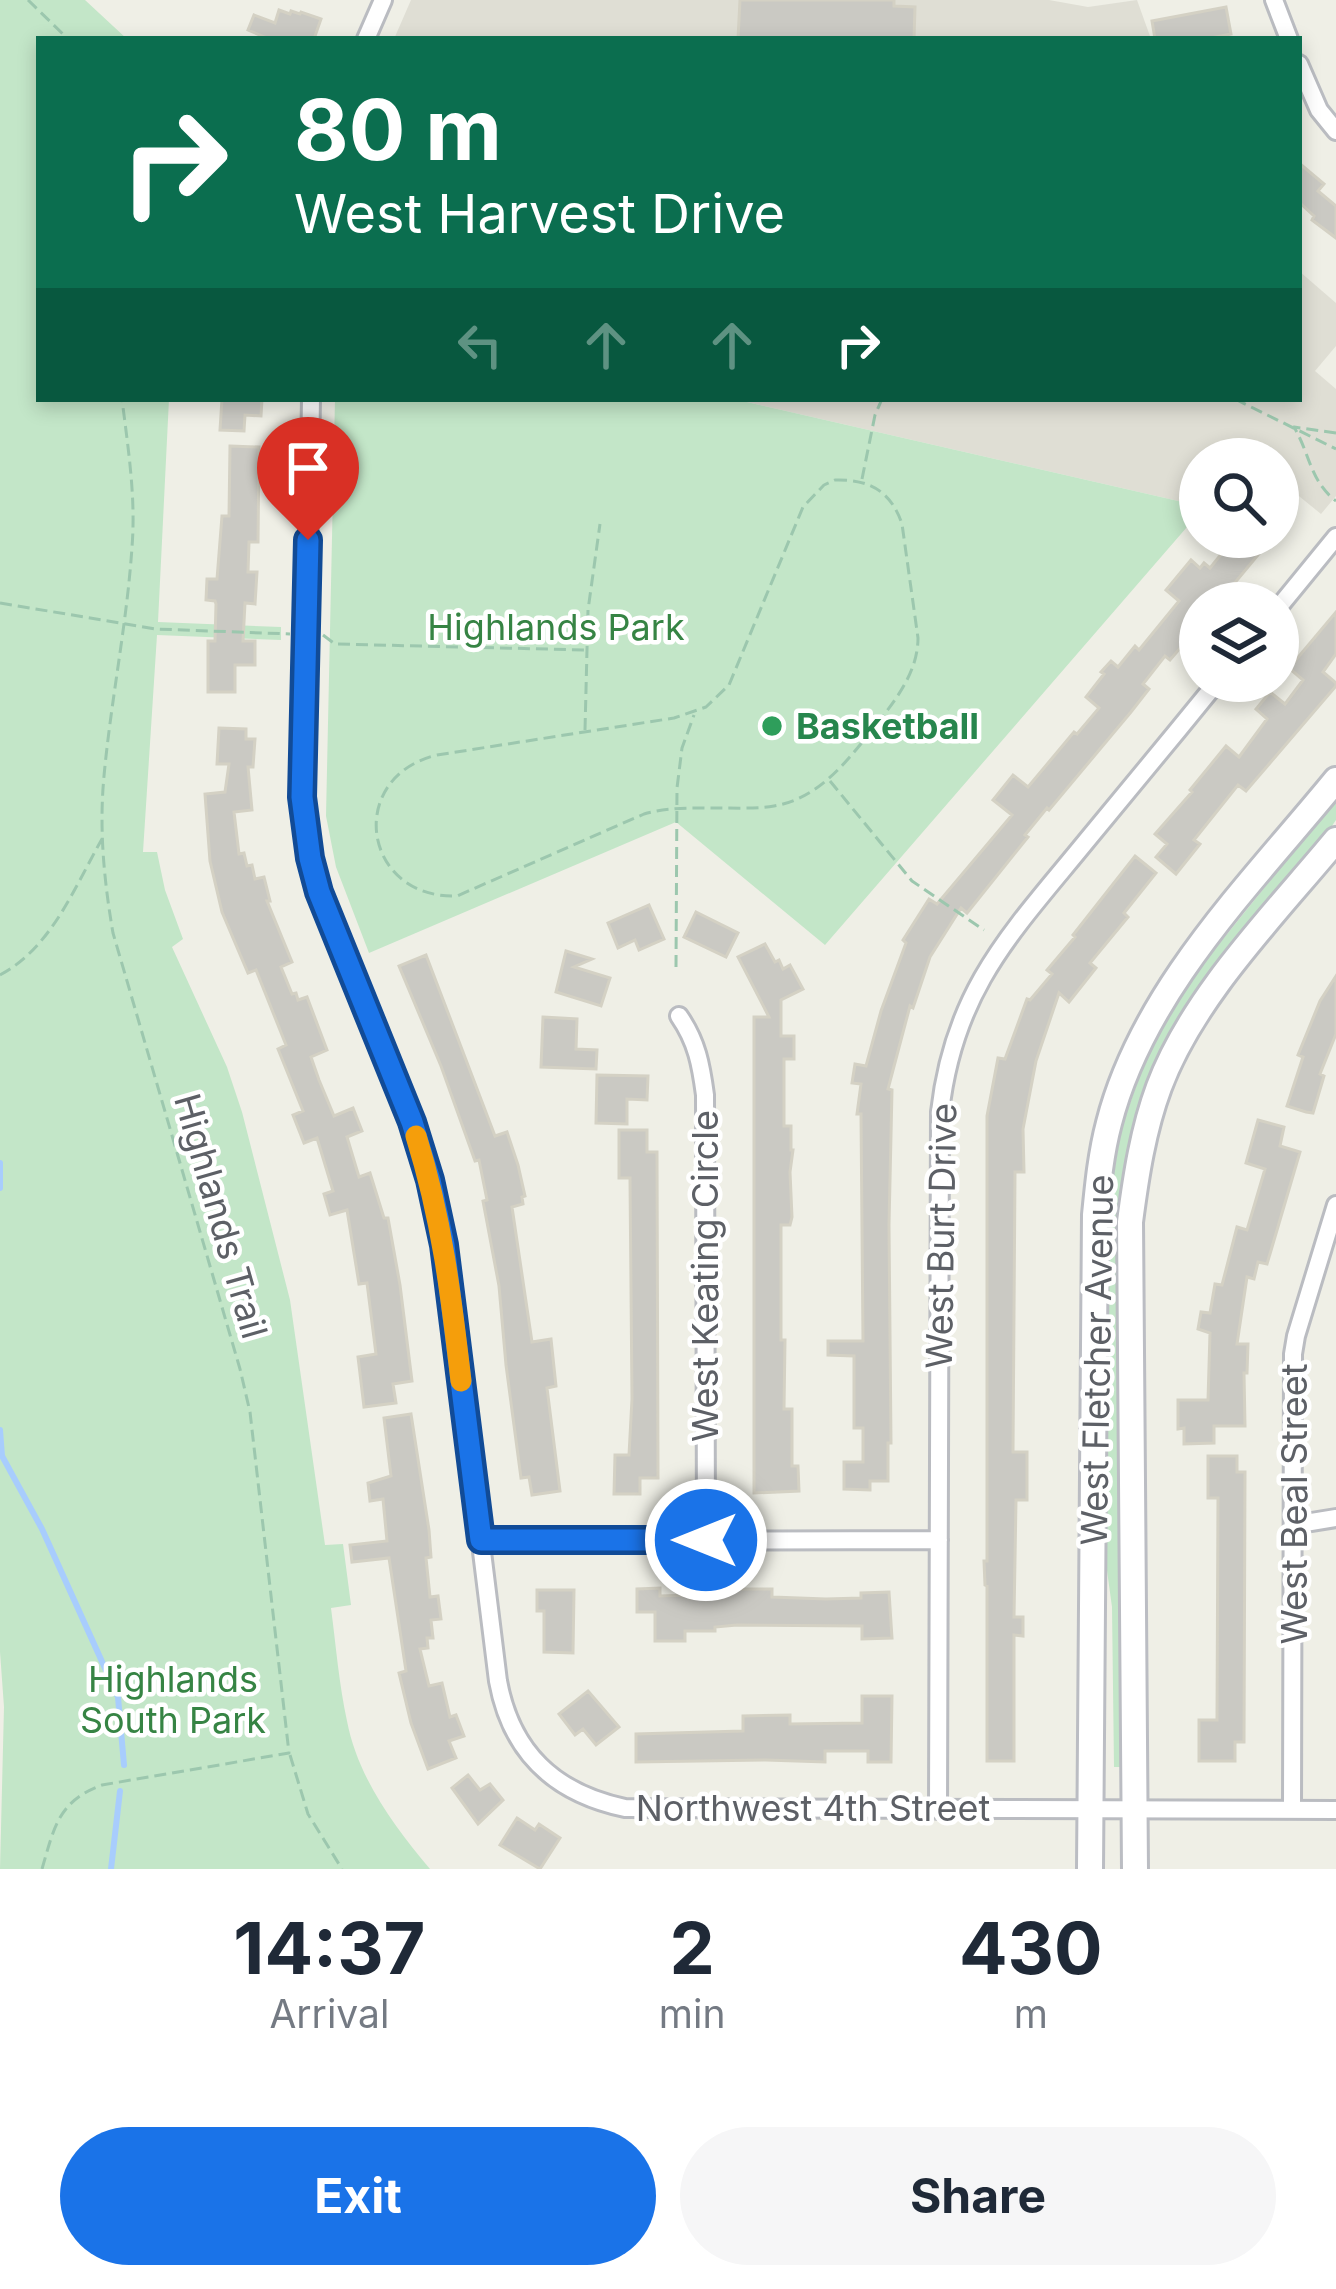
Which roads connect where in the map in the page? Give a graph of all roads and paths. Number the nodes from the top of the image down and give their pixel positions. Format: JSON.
{"nodes":[{"id":1,"x":28,"y":0,"type":"edge"},
{"id":2,"x":383,"y":0,"type":"edge"},
{"id":3,"x":1274,"y":0,"type":"edge"},
{"id":4,"x":65,"y":36,"type":"edge"},
{"id":5,"x":367,"y":36,"type":"edge"},
{"id":6,"x":1288,"y":36,"type":"edge"},
{"id":7,"x":1302,"y":71,"type":"edge"},
{"id":8,"x":1336,"y":131,"type":"edge"},
{"id":9,"x":122,"y":402,"type":"edge"},
{"id":10,"x":311,"y":402,"type":"edge"},
{"id":11,"x":881,"y":402,"type":"edge"},
{"id":12,"x":1241,"y":402,"type":"edge"},
{"id":13,"x":1294,"y":427,"type":"junction"},
{"id":14,"x":1336,"y":433,"type":"edge"},
{"id":15,"x":1336,"y":449,"type":"edge"},
{"id":16,"x":862,"y":481,"type":"junction"},
{"id":17,"x":1336,"y":501,"type":"edge"},
{"id":18,"x":600,"y":524,"type":"dead end"},
{"id":19,"x":1336,"y":537,"type":"edge"},
{"id":20,"x":1299,"y":582,"type":"edge"},
{"id":21,"x":0,"y":603,"type":"edge"},
{"id":22,"x":123,"y":625,"type":"junction"},
{"id":23,"x":306,"y":635,"type":"junction"},
{"id":24,"x":586,"y":650,"type":"junction"},
{"id":25,"x":1201,"y":702,"type":"edge"},
{"id":26,"x":694,"y":713,"type":"junction"},
{"id":27,"x":585,"y":730,"type":"junction"},
{"id":28,"x":829,"y":779,"type":"junction"},
{"id":29,"x":1336,"y":780,"type":"edge"},
{"id":30,"x":676,"y":808,"type":"junction"},
{"id":31,"x":103,"y":837,"type":"junction"},
{"id":32,"x":1336,"y":840,"type":"edge"},
{"id":33,"x":984,"y":930,"type":"dead end"},
{"id":34,"x":676,"y":967,"type":"dead end"},
{"id":35,"x":0,"y":975,"type":"edge"},
{"id":36,"x":679,"y":1016,"type":"dead end"},
{"id":37,"x":1336,"y":1205,"type":"edge"},
{"id":38,"x":1336,"y":1518,"type":"edge"},
{"id":39,"x":1293,"y":1525,"type":"junction"},
{"id":40,"x":481,"y":1540,"type":"junction"},
{"id":41,"x":706,"y":1540,"type":"junction"},
{"id":42,"x":939,"y":1540,"type":"junction"},
{"id":43,"x":289,"y":1753,"type":"junction"},
{"id":44,"x":938,"y":1810,"type":"junction"},
{"id":45,"x":1089,"y":1810,"type":"junction"},
{"id":46,"x":1134,"y":1810,"type":"junction"},
{"id":47,"x":1292,"y":1810,"type":"junction"},
{"id":48,"x":1336,"y":1810,"type":"edge"},
{"id":49,"x":41,"y":1869,"type":"edge"},
{"id":50,"x":342,"y":1869,"type":"edge"},
{"id":51,"x":1090,"y":1869,"type":"edge"},
{"id":52,"x":1135,"y":1869,"type":"edge"}],
"edges":[{"from":1,"to":4,"type":"path"},
{"from":2,"to":5,"type":"street"},
{"from":3,"to":6,"type":"street"},
{"from":7,"to":8,"type":"street"},
{"from":9,"to":22,"type":"path","name":"Highlands Trail"},
{"from":10,"to":23,"type":"street","name":"Northwest 4th Street"},
{"from":11,"to":16,"type":"path"},
{"from":12,"to":13,"type":"path"},
{"from":13,"to":14,"type":"path"},
{"from":13,"to":15,"type":"path"},
{"from":13,"to":17,"type":"path"},
{"from":16,"to":26,"type":"path"},
{"from":16,"to":28,"type":"path"},
{"from":18,"to":24,"type":"path"},
{"from":19,"to":20,"type":"street"},
{"from":21,"to":22,"type":"path"},
{"from":22,"to":23,"type":"path"},
{"from":22,"to":31,"type":"path","name":"Highlands Trail"},
{"from":23,"to":24,"type":"path"},
{"from":23,"to":40,"type":"street","name":"Northwest 4th Street"},
{"from":24,"to":27,"type":"path"},
{"from":25,"to":42,"type":"street","name":"West Burt Drive"},
{"from":26,"to":27,"type":"path"},
{"from":26,"to":30,"type":"path"},
{"from":27,"to":30,"type":"path"},
{"from":28,"to":30,"type":"path"},
{"from":28,"to":33,"type":"path"},
{"from":29,"to":45,"type":"main road","name":"West Fletcher Avenue"},
{"from":30,"to":34,"type":"path"},
{"from":31,"to":35,"type":"path"},
{"from":31,"to":43,"type":"path","name":"Highlands Trail"},
{"from":32,"to":46,"type":"main road","name":"West Fletcher Avenue"},
{"from":36,"to":41,"type":"street","name":"West Keating Circle"},
{"from":37,"to":39,"type":"street","name":"West Beal Street"},
{"from":38,"to":39,"type":"street"},
{"from":39,"to":47,"type":"street","name":"West Beal Street"},
{"from":40,"to":41,"type":"street"},
{"from":40,"to":44,"type":"street","name":"Northwest 4th Street"},
{"from":41,"to":42,"type":"street"},
{"from":42,"to":44,"type":"street","name":"West Burt Drive"},
{"from":43,"to":49,"type":"path"},
{"from":43,"to":50,"type":"path","name":"Highlands Trail"},
{"from":44,"to":45,"type":"street","name":"Northwest 4th Street"},
{"from":45,"to":46,"type":"street","name":"Northwest 4th Street"},
{"from":45,"to":51,"type":"main road","name":"West Fletcher Avenue"},
{"from":46,"to":47,"type":"street","name":"Northwest 4th Street"},
{"from":46,"to":52,"type":"main road","name":"West Fletcher Avenue"},
{"from":47,"to":48,"type":"street","name":"Northwest 4th Street"}]}
